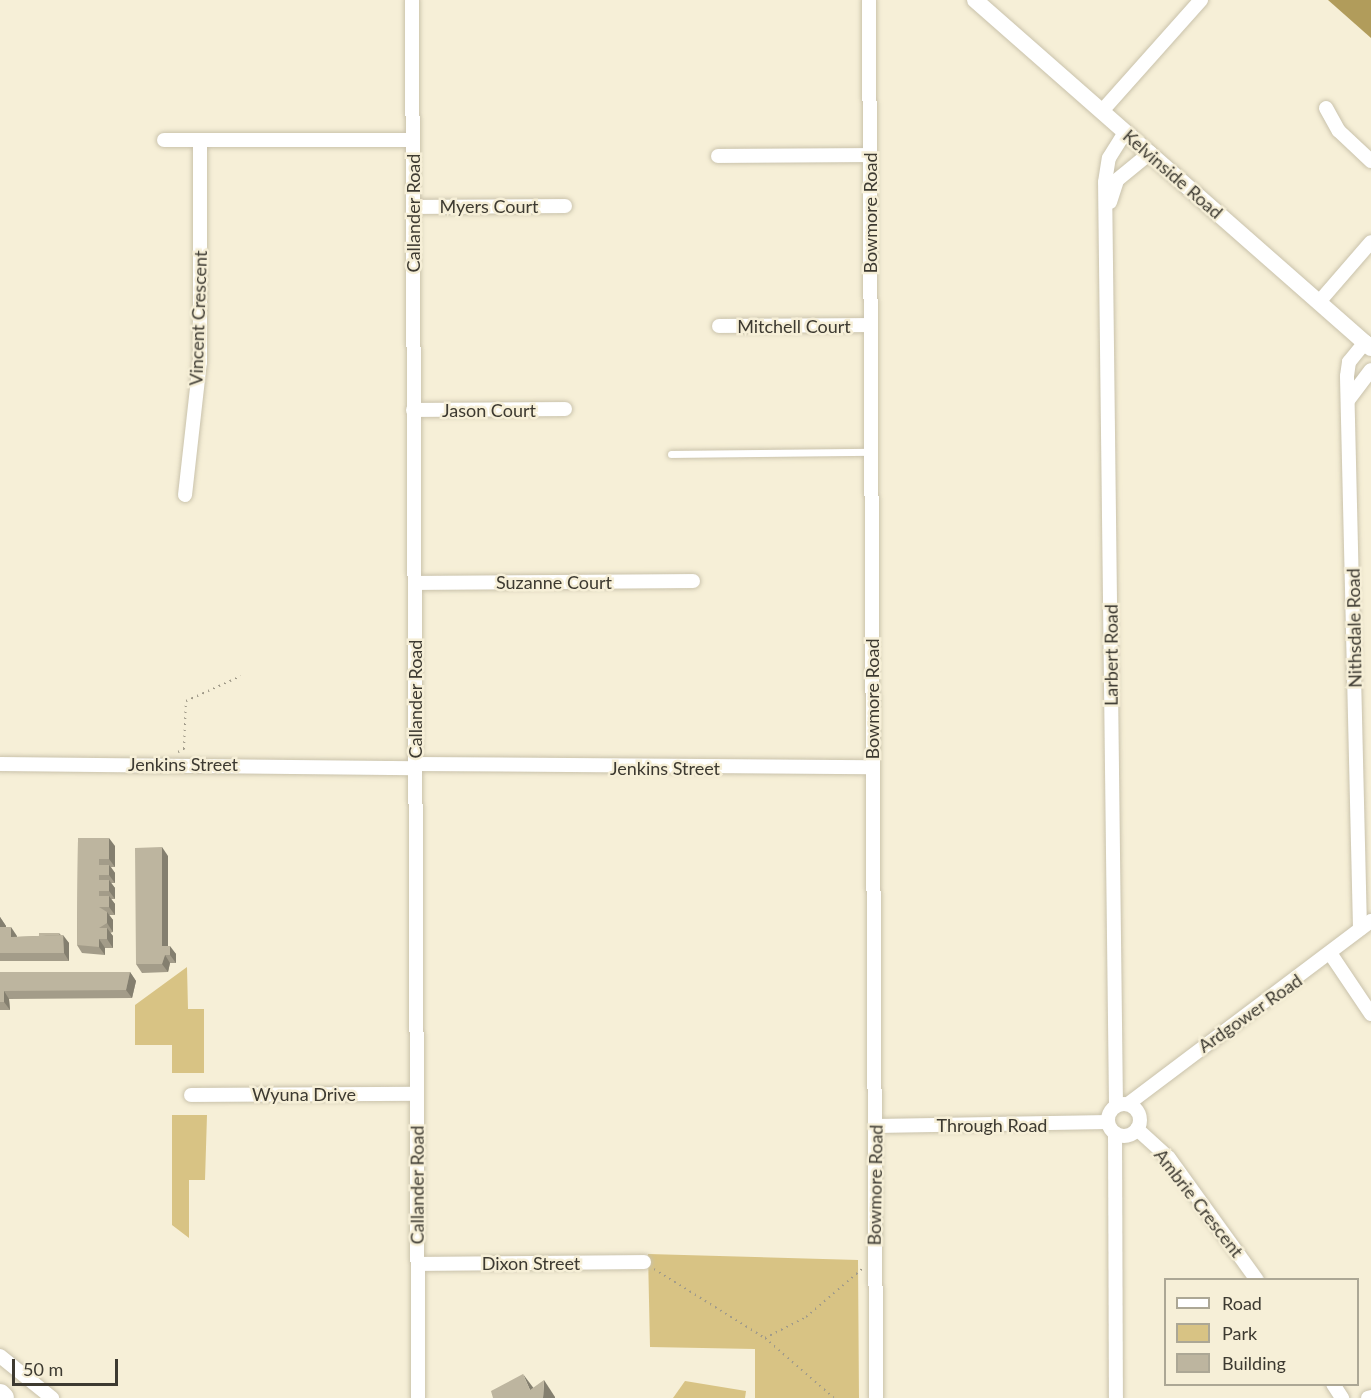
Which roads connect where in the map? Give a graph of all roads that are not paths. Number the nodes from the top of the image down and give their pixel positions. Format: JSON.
{"nodes":[{"id":1,"x":412,"y":0,"type":"edge"},
{"id":2,"x":869,"y":0,"type":"edge"},
{"id":3,"x":975,"y":0,"type":"edge"},
{"id":4,"x":1202,"y":0,"type":"edge"},
{"id":5,"x":1326,"y":108,"type":"dead end"},
{"id":6,"x":1102,"y":111,"type":"junction"},
{"id":7,"x":1125,"y":132,"type":"junction"},
{"id":8,"x":164,"y":140,"type":"dead end"},
{"id":9,"x":413,"y":140,"type":"junction"},
{"id":10,"x":200,"y":141,"type":"junction"},
{"id":11,"x":1150,"y":153,"type":"junction"},
{"id":12,"x":870,"y":155,"type":"junction"},
{"id":13,"x":717,"y":156,"type":"dead end"},
{"id":14,"x":1371,"y":161,"type":"edge"},
{"id":15,"x":1109,"y":204,"type":"junction"},
{"id":16,"x":565,"y":206,"type":"dead end"},
{"id":17,"x":413,"y":207,"type":"junction"},
{"id":18,"x":1371,"y":242,"type":"edge"},
{"id":19,"x":1319,"y":302,"type":"junction"},
{"id":20,"x":870,"y":325,"type":"junction"},
{"id":21,"x":718,"y":326,"type":"dead end"},
{"id":22,"x":1368,"y":345,"type":"edge"},
{"id":23,"x":1371,"y":370,"type":"edge"},
{"id":24,"x":1349,"y":399,"type":"junction"},
{"id":25,"x":413,"y":410,"type":"junction"},
{"id":26,"x":565,"y":410,"type":"dead end"},
{"id":27,"x":871,"y":452,"type":"junction"},
{"id":28,"x":671,"y":454,"type":"dead end"},
{"id":29,"x":185,"y":495,"type":"dead end"},
{"id":30,"x":693,"y":581,"type":"dead end"},
{"id":31,"x":415,"y":583,"type":"junction"},
{"id":32,"x":0,"y":764,"type":"edge"},
{"id":33,"x":415,"y":766,"type":"junction"},
{"id":34,"x":872,"y":767,"type":"junction"},
{"id":35,"x":1366,"y":925,"type":"edge"},
{"id":36,"x":1332,"y":956,"type":"junction"},
{"id":37,"x":1371,"y":1014,"type":"edge"},
{"id":38,"x":417,"y":1094,"type":"junction"},
{"id":39,"x":191,"y":1095,"type":"dead end"},
{"id":40,"x":1122,"y":1105,"type":"junction"},
{"id":41,"x":876,"y":1126,"type":"junction"},
{"id":42,"x":1111,"y":1128,"type":"junction"},
{"id":43,"x":1137,"y":1129,"type":"junction"},
{"id":44,"x":644,"y":1262,"type":"road end"},
{"id":45,"x":418,"y":1264,"type":"junction"},
{"id":46,"x":1256,"y":1278,"type":"edge"},
{"id":47,"x":0,"y":1356,"type":"edge"},
{"id":48,"x":52,"y":1398,"type":"edge"},
{"id":49,"x":418,"y":1398,"type":"edge"},
{"id":50,"x":876,"y":1398,"type":"edge"},
{"id":51,"x":1116,"y":1398,"type":"edge"}],
"edges":[{"from":1,"to":9,"type":"street","name":"Callander Road"},
{"from":2,"to":12,"type":"street","name":"Bowmore Road"},
{"from":3,"to":6,"type":"street","name":"Kelvinside Road"},
{"from":4,"to":6,"type":"street"},
{"from":5,"to":14,"type":"street"},
{"from":6,"to":7,"type":"street","name":"Kelvinside Road"},
{"from":7,"to":11,"type":"street","name":"Kelvinside Road"},
{"from":7,"to":15,"type":"street","name":"Larbert Road"},
{"from":8,"to":10,"type":"street"},
{"from":9,"to":10,"type":"street"},
{"from":9,"to":17,"type":"street","name":"Callander Road"},
{"from":10,"to":29,"type":"street","name":"Vincent Crescent"},
{"from":11,"to":15,"type":"street","name":"Larbert Road"},
{"from":11,"to":19,"type":"street","name":"Kelvinside Road"},
{"from":12,"to":13,"type":"street"},
{"from":12,"to":20,"type":"street","name":"Bowmore Road"},
{"from":15,"to":40,"type":"street","name":"Larbert Road"},
{"from":16,"to":17,"type":"street","name":"Myers Court"},
{"from":17,"to":25,"type":"street","name":"Callander Road"},
{"from":18,"to":19,"type":"street"},
{"from":19,"to":22,"type":"street","name":"Kelvinside Road"},
{"from":20,"to":21,"type":"street","name":"Mitchell Court"},
{"from":20,"to":27,"type":"street","name":"Bowmore Road"},
{"from":22,"to":24,"type":"street","name":"Nithsdale Road"},
{"from":23,"to":24,"type":"street"},
{"from":24,"to":35,"type":"street","name":"Nithsdale Road"},
{"from":25,"to":26,"type":"street","name":"Jason Court"},
{"from":25,"to":31,"type":"street","name":"Callander Road"},
{"from":27,"to":28,"type":"lane"},
{"from":27,"to":34,"type":"street","name":"Bowmore Road"},
{"from":30,"to":31,"type":"street","name":"Suzanne Court"},
{"from":31,"to":33,"type":"street","name":"Callander Road"},
{"from":32,"to":33,"type":"street","name":"Jenkins Street"},
{"from":33,"to":34,"type":"street","name":"Jenkins Street"},
{"from":33,"to":38,"type":"street","name":"Callander Road"},
{"from":34,"to":41,"type":"street","name":"Bowmore Road"},
{"from":35,"to":36,"type":"street","name":"Ardgower Road"},
{"from":36,"to":37,"type":"street"},
{"from":36,"to":40,"type":"street","name":"Ardgower Road"},
{"from":38,"to":39,"type":"street","name":"Wyuna Drive"},
{"from":38,"to":45,"type":"street","name":"Callander Road"},
{"from":40,"to":42,"type":"street"},
{"from":40,"to":43,"type":"street"},
{"from":41,"to":42,"type":"street","name":"Through Road"},
{"from":41,"to":50,"type":"street","name":"Bowmore Road"},
{"from":42,"to":43,"type":"street","name":"Through Road"},
{"from":42,"to":51,"type":"street"},
{"from":43,"to":46,"type":"street","name":"Ambrie Crescent"},
{"from":44,"to":45,"type":"street","name":"Dixon Street"},
{"from":45,"to":49,"type":"street","name":"Callander Road"},
{"from":47,"to":48,"type":"street"}]}
